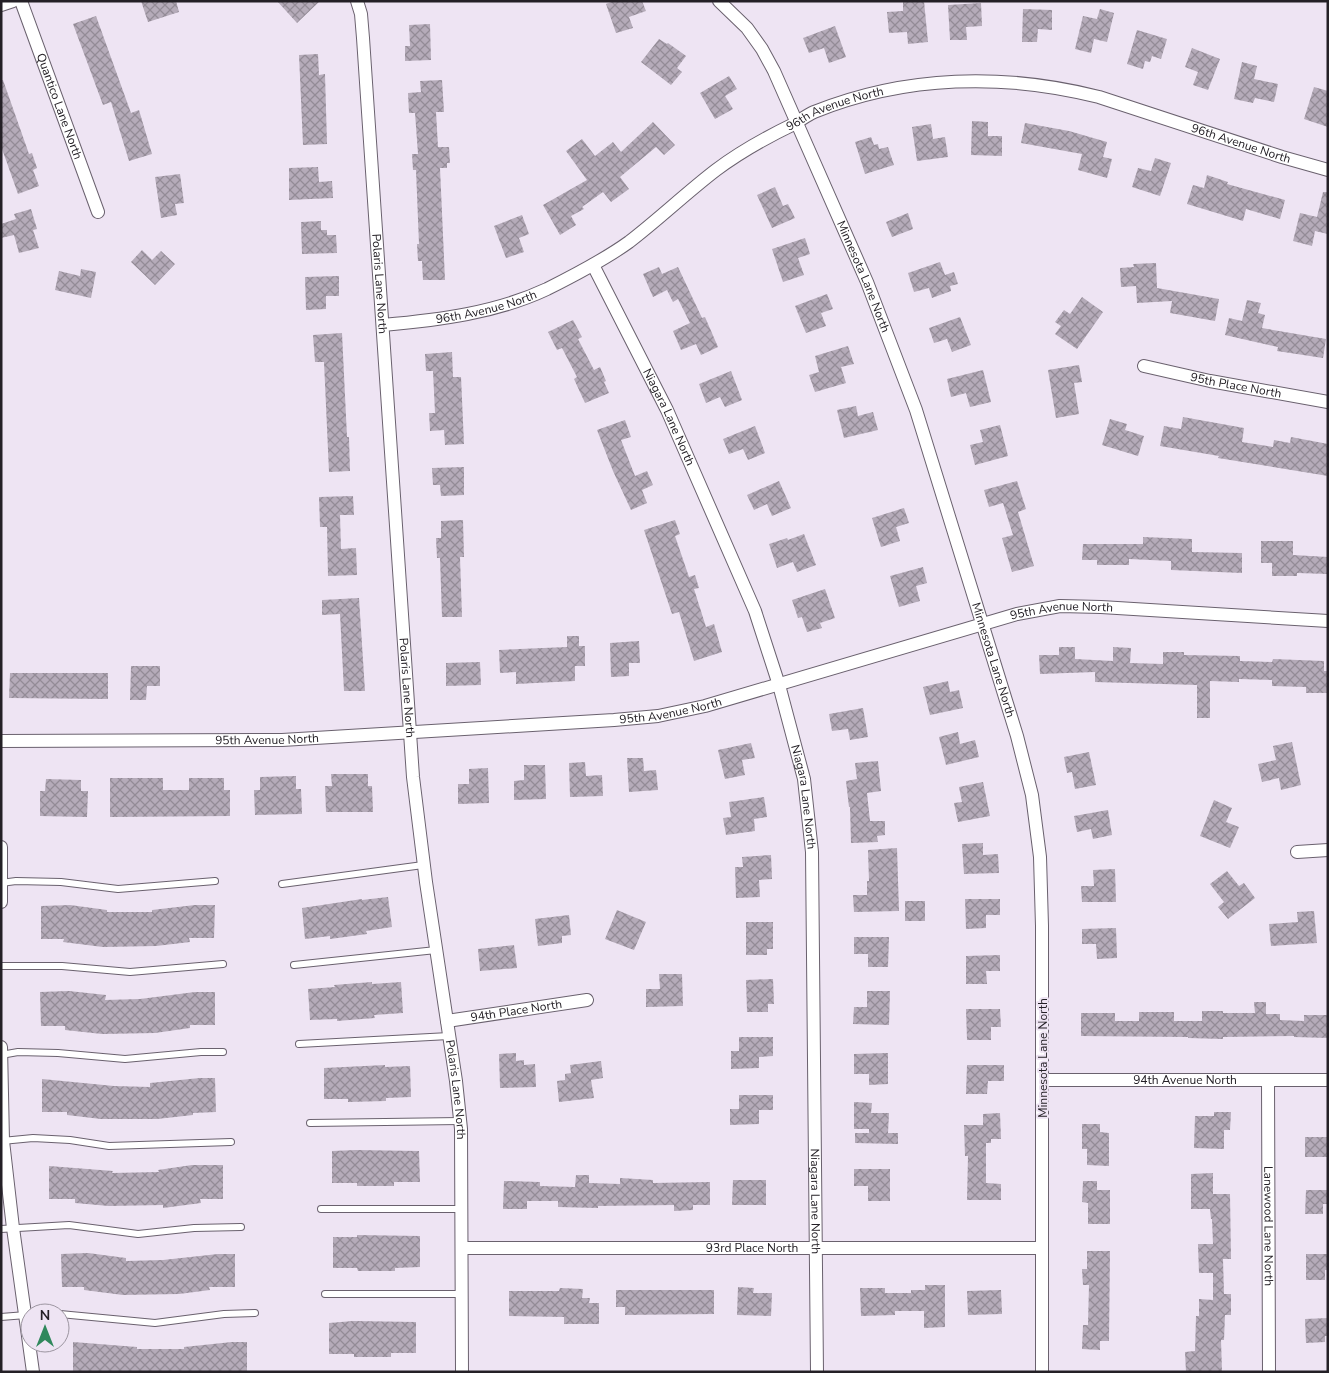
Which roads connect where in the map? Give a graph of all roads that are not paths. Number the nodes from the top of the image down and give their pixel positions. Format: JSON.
{"nodes":[{"id":1,"x":12,"y":1,"type":"edge"},
{"id":2,"x":20,"y":1,"type":"edge"},
{"id":3,"x":357,"y":1,"type":"edge"},
{"id":4,"x":719,"y":1,"type":"edge"},
{"id":5,"x":1,"y":5,"type":"edge"},
{"id":6,"x":797,"y":122,"type":"junction"},
{"id":7,"x":1328,"y":170,"type":"edge"},
{"id":8,"x":98,"y":212,"type":"dead end"},
{"id":9,"x":593,"y":265,"type":"junction"},
{"id":10,"x":383,"y":325,"type":"junction"},
{"id":11,"x":1144,"y":366,"type":"dead end"},
{"id":12,"x":1328,"y":402,"type":"edge"},
{"id":13,"x":1328,"y":621,"type":"edge"},
{"id":14,"x":983,"y":624,"type":"junction"},
{"id":15,"x":779,"y":685,"type":"junction"},
{"id":16,"x":410,"y":733,"type":"junction"},
{"id":17,"x":1,"y":741,"type":"edge"},
{"id":18,"x":1,"y":847,"type":"edge"},
{"id":19,"x":1328,"y":850,"type":"edge"},
{"id":20,"x":1297,"y":852,"type":"dead end"},
{"id":21,"x":423,"y":865,"type":"junction"},
{"id":22,"x":215,"y":881,"type":"dead end"},
{"id":23,"x":1,"y":883,"type":"edge"},
{"id":24,"x":282,"y":884,"type":"dead end"},
{"id":25,"x":1,"y":902,"type":"edge"},
{"id":26,"x":436,"y":950,"type":"junction"},
{"id":27,"x":223,"y":964,"type":"dead end"},
{"id":28,"x":294,"y":965,"type":"dead end"},
{"id":29,"x":1,"y":966,"type":"edge"},
{"id":30,"x":587,"y":1000,"type":"dead end"},
{"id":31,"x":447,"y":1021,"type":"junction"},
{"id":32,"x":449,"y":1036,"type":"junction"},
{"id":33,"x":299,"y":1044,"type":"dead end"},
{"id":34,"x":1,"y":1047,"type":"edge"},
{"id":35,"x":223,"y":1052,"type":"dead end"},
{"id":36,"x":1,"y":1055,"type":"edge"},
{"id":37,"x":1043,"y":1080,"type":"junction"},
{"id":38,"x":1268,"y":1080,"type":"junction"},
{"id":39,"x":1328,"y":1080,"type":"edge"},
{"id":40,"x":460,"y":1122,"type":"junction"},
{"id":41,"x":310,"y":1123,"type":"dead end"},
{"id":42,"x":2,"y":1141,"type":"edge"},
{"id":43,"x":231,"y":1142,"type":"dead end"},
{"id":44,"x":321,"y":1209,"type":"dead end"},
{"id":45,"x":462,"y":1209,"type":"junction"},
{"id":46,"x":241,"y":1227,"type":"dead end"},
{"id":47,"x":7,"y":1228,"type":"edge"},
{"id":48,"x":816,"y":1247,"type":"junction"},
{"id":49,"x":462,"y":1248,"type":"junction"},
{"id":50,"x":1042,"y":1248,"type":"junction"},
{"id":51,"x":325,"y":1294,"type":"dead end"},
{"id":52,"x":463,"y":1294,"type":"junction"},
{"id":53,"x":25,"y":1303,"type":"edge"},
{"id":54,"x":255,"y":1313,"type":"dead end"},
{"id":55,"x":70,"y":1315,"type":"edge"},
{"id":56,"x":20,"y":1316,"type":"edge"},
{"id":57,"x":1,"y":1317,"type":"edge"},
{"id":58,"x":31,"y":1353,"type":"edge"},
{"id":59,"x":33,"y":1372,"type":"edge"},
{"id":60,"x":462,"y":1372,"type":"edge"},
{"id":61,"x":817,"y":1372,"type":"edge"},
{"id":62,"x":1042,"y":1372,"type":"edge"},
{"id":63,"x":1270,"y":1372,"type":"edge"}],
"edges":[{"from":1,"to":5,"type":"street"},
{"from":2,"to":8,"type":"street","name":"Quantico Lane North"},
{"from":3,"to":10,"type":"street","name":"Polaris Lane North"},
{"from":4,"to":6,"type":"street","name":"Minnesota Lane North"},
{"from":6,"to":7,"type":"street","name":"96th Avenue North"},
{"from":6,"to":9,"type":"street","name":"96th Avenue North"},
{"from":6,"to":14,"type":"street","name":"Minnesota Lane North"},
{"from":9,"to":10,"type":"street","name":"96th Avenue North"},
{"from":9,"to":15,"type":"street","name":"Niagara Lane North"},
{"from":10,"to":16,"type":"street","name":"Polaris Lane North"},
{"from":11,"to":12,"type":"street","name":"95th Place North"},
{"from":13,"to":14,"type":"street","name":"95th Avenue North"},
{"from":14,"to":15,"type":"street","name":"95th Avenue North"},
{"from":14,"to":37,"type":"street","name":"Minnesota Lane North"},
{"from":15,"to":16,"type":"street","name":"95th Avenue North"},
{"from":15,"to":48,"type":"street","name":"Niagara Lane North"},
{"from":16,"to":17,"type":"street","name":"95th Avenue North"},
{"from":16,"to":21,"type":"street","name":"Polaris Lane North"},
{"from":18,"to":23,"type":"street"},
{"from":19,"to":20,"type":"street"},
{"from":21,"to":24,"type":"lane"},
{"from":21,"to":26,"type":"street","name":"Polaris Lane North"},
{"from":22,"to":23,"type":"lane"},
{"from":23,"to":25,"type":"street"},
{"from":26,"to":28,"type":"lane"},
{"from":26,"to":31,"type":"street","name":"Polaris Lane North"},
{"from":27,"to":29,"type":"lane"},
{"from":30,"to":31,"type":"street","name":"94th Place North"},
{"from":31,"to":32,"type":"street","name":"Polaris Lane North"},
{"from":32,"to":33,"type":"lane"},
{"from":32,"to":40,"type":"street","name":"Polaris Lane North"},
{"from":34,"to":36,"type":"street"},
{"from":35,"to":36,"type":"lane"},
{"from":36,"to":42,"type":"street"},
{"from":37,"to":38,"type":"street","name":"94th Avenue North"},
{"from":37,"to":50,"type":"street","name":"Minnesota Lane North"},
{"from":38,"to":39,"type":"street","name":"94th Avenue North"},
{"from":38,"to":63,"type":"street","name":"Lanewood Lane North"},
{"from":40,"to":41,"type":"lane"},
{"from":40,"to":45,"type":"street","name":"Polaris Lane North"},
{"from":42,"to":43,"type":"lane"},
{"from":42,"to":47,"type":"street"},
{"from":44,"to":45,"type":"lane"},
{"from":45,"to":49,"type":"street","name":"Polaris Lane North"},
{"from":46,"to":47,"type":"lane"},
{"from":47,"to":53,"type":"street"},
{"from":48,"to":49,"type":"street","name":"93rd Place North"},
{"from":48,"to":50,"type":"street","name":"93rd Place North"},
{"from":48,"to":61,"type":"street","name":"Niagara Lane North"},
{"from":49,"to":52,"type":"street","name":"Polaris Lane North"},
{"from":50,"to":62,"type":"street","name":"Minnesota Lane North"},
{"from":51,"to":52,"type":"lane"},
{"from":52,"to":60,"type":"street","name":"Polaris Lane North"},
{"from":54,"to":55,"type":"lane"},
{"from":56,"to":57,"type":"lane"},
{"from":58,"to":59,"type":"street"}]}
